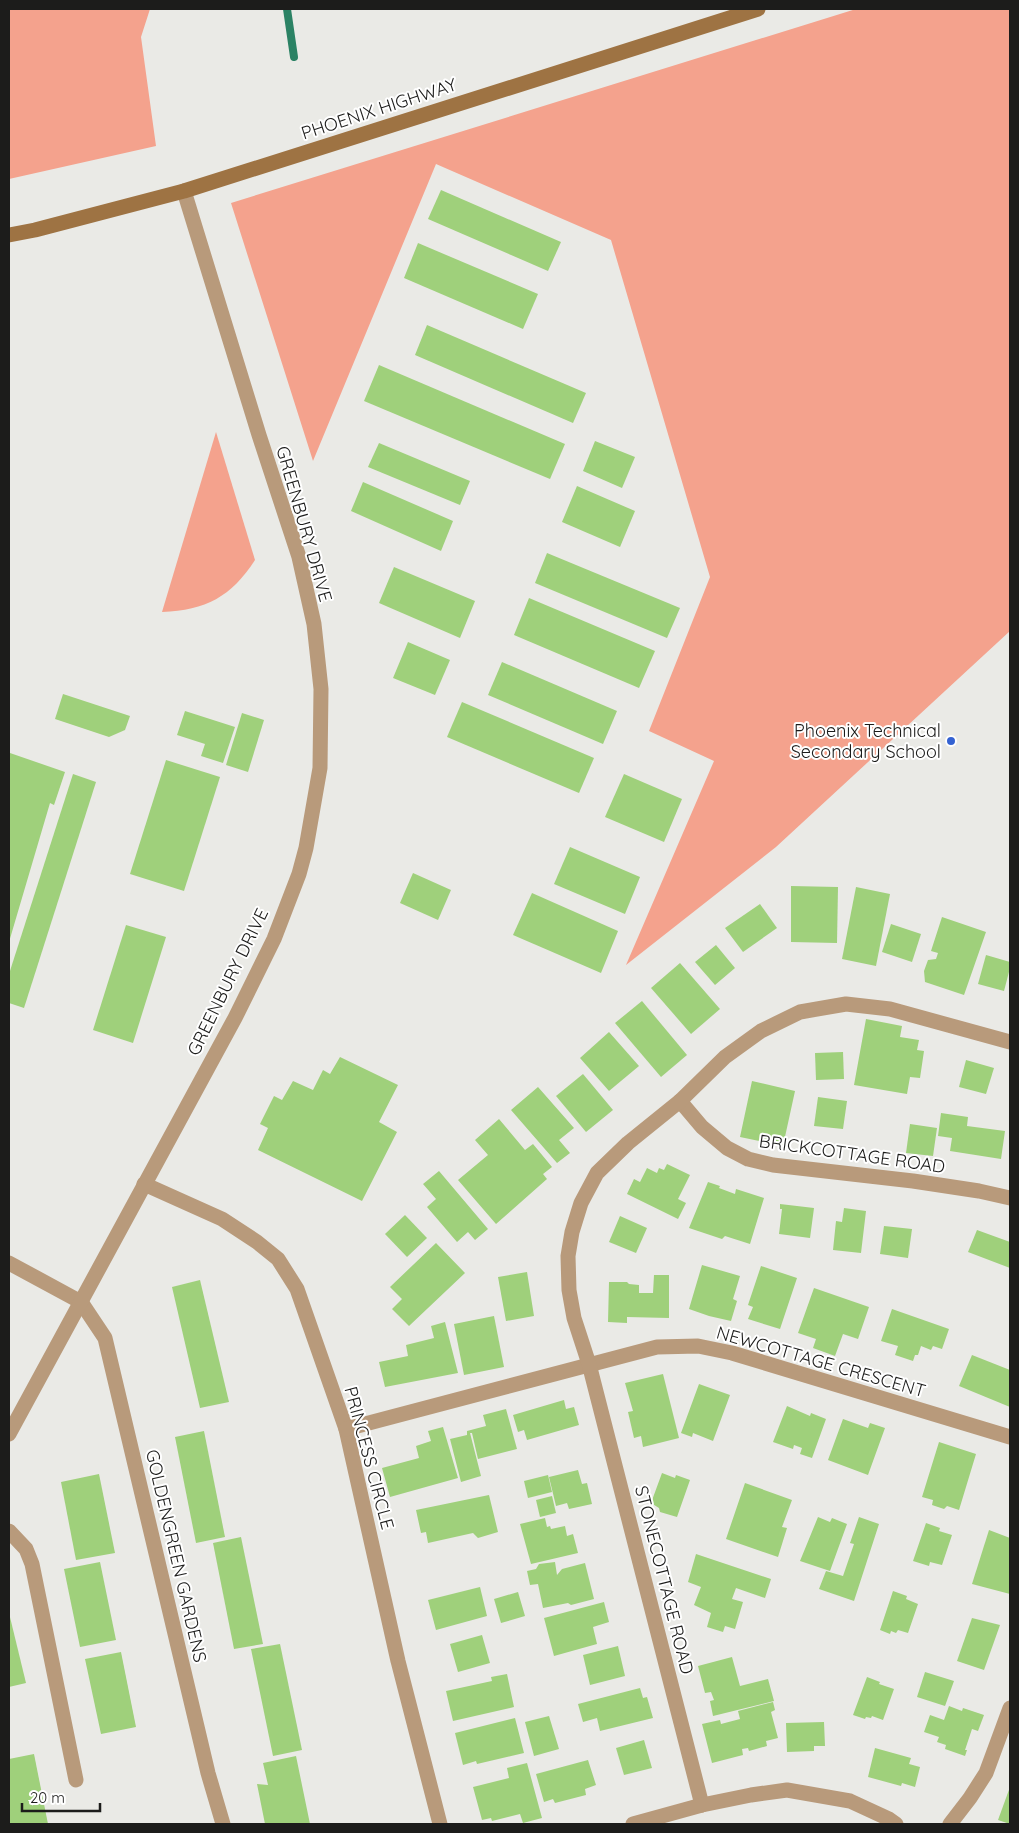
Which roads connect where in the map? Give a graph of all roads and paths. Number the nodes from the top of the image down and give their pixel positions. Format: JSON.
{"nodes":[{"id":1,"x":758,"y":9,"type":"edge"},
{"id":2,"x":184,"y":191,"type":"junction"},
{"id":3,"x":9,"y":235,"type":"edge"},
{"id":4,"x":1010,"y":1042,"type":"edge"},
{"id":5,"x":680,"y":1101,"type":"junction"},
{"id":6,"x":144,"y":1184,"type":"junction"},
{"id":7,"x":1010,"y":1198,"type":"edge"},
{"id":8,"x":9,"y":1263,"type":"edge"},
{"id":9,"x":81,"y":1302,"type":"junction"},
{"id":10,"x":589,"y":1364,"type":"junction"},
{"id":11,"x":346,"y":1429,"type":"junction"},
{"id":12,"x":9,"y":1434,"type":"edge"},
{"id":13,"x":1010,"y":1436,"type":"edge"},
{"id":14,"x":9,"y":1531,"type":"edge"},
{"id":15,"x":1010,"y":1708,"type":"edge"},
{"id":16,"x":76,"y":1780,"type":"dead end"},
{"id":17,"x":702,"y":1806,"type":"junction"},
{"id":18,"x":223,"y":1824,"type":"edge"},
{"id":19,"x":440,"y":1824,"type":"edge"},
{"id":20,"x":633,"y":1824,"type":"edge"},
{"id":21,"x":896,"y":1824,"type":"edge"},
{"id":22,"x":950,"y":1824,"type":"edge"}],
"edges":[{"from":1,"to":2,"type":"main road","name":"PHOENIX HIGHWAY"},
{"from":2,"to":3,"type":"main road","name":"PHOENIX HIGHWAY"},
{"from":2,"to":6,"type":"street","name":"GREENBURY DRIVE"},
{"from":4,"to":5,"type":"street"},
{"from":5,"to":7,"type":"street","name":"BRICKCOTTAGE ROAD"},
{"from":5,"to":10,"type":"street"},
{"from":6,"to":9,"type":"street","name":"GREENBURY DRIVE"},
{"from":6,"to":11,"type":"street","name":"PRINCESS CIRCLE"},
{"from":8,"to":9,"type":"street"},
{"from":9,"to":12,"type":"street","name":"GREENBURY DRIVE"},
{"from":9,"to":18,"type":"street","name":"GOLDENGREEN GARDENS"},
{"from":10,"to":11,"type":"street","name":"NEWCOTTAGE CRESCENT"},
{"from":10,"to":13,"type":"street","name":"NEWCOTTAGE CRESCENT"},
{"from":10,"to":17,"type":"street","name":"STONECOTTAGE ROAD"},
{"from":11,"to":19,"type":"street","name":"PRINCESS CIRCLE"},
{"from":14,"to":16,"type":"street"},
{"from":15,"to":22,"type":"street"},
{"from":17,"to":20,"type":"street"},
{"from":17,"to":21,"type":"street"}]}
